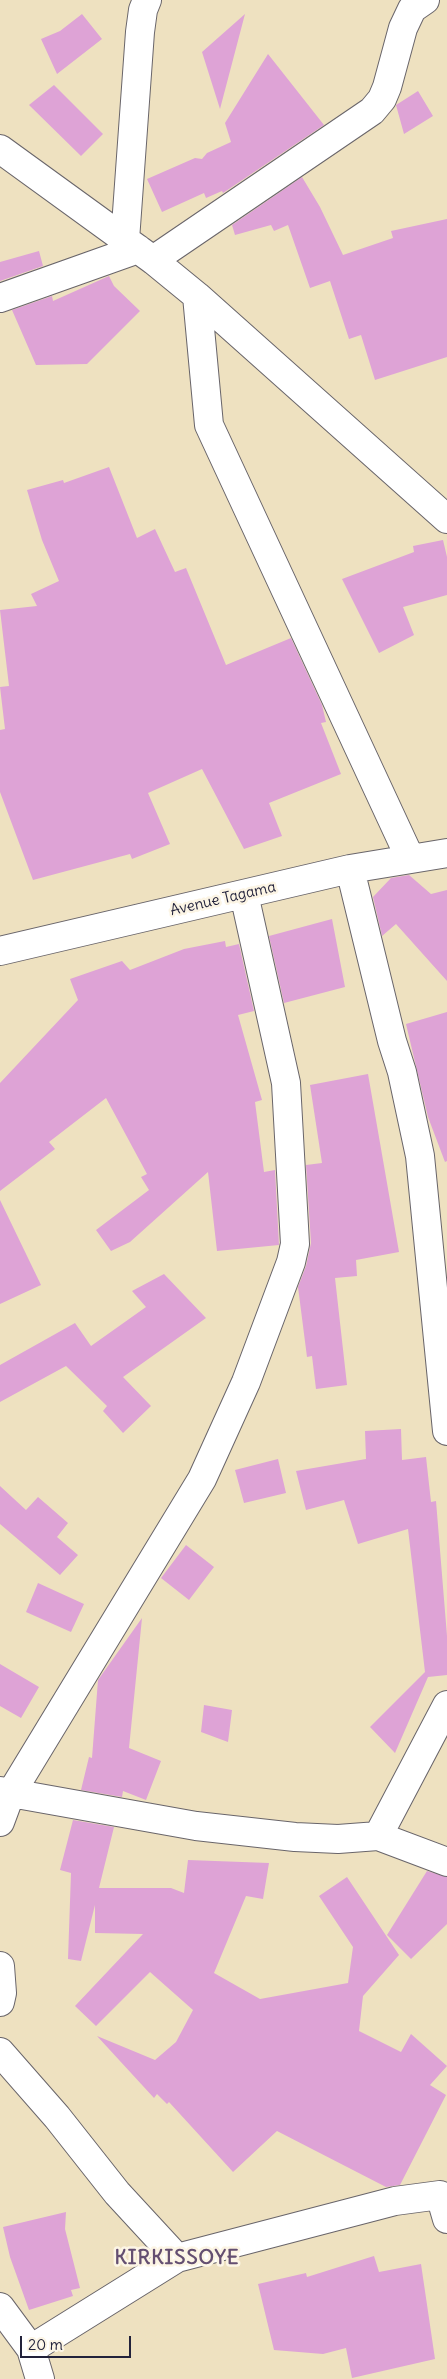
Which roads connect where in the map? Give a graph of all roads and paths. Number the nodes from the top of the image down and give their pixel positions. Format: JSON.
{"nodes":[{"id":1,"x":147,"y":0,"type":"edge"},
{"id":2,"x":425,"y":0,"type":"edge"},
{"id":3,"x":0,"y":150,"type":"edge"},
{"id":4,"x":139,"y":249,"type":"junction"},
{"id":5,"x":198,"y":296,"type":"junction"},
{"id":6,"x":0,"y":298,"type":"edge"},
{"id":7,"x":447,"y":519,"type":"edge"},
{"id":8,"x":447,"y":853,"type":"edge"},
{"id":9,"x":410,"y":858,"type":"junction"},
{"id":10,"x":350,"y":869,"type":"junction"},
{"id":11,"x":244,"y":894,"type":"junction"},
{"id":12,"x":0,"y":951,"type":"edge"},
{"id":13,"x":447,"y":1431,"type":"edge"},
{"id":14,"x":447,"y":1705,"type":"edge"},
{"id":15,"x":5,"y":1793,"type":"edge"},
{"id":16,"x":0,"y":1822,"type":"edge"},
{"id":17,"x":378,"y":1836,"type":"junction"},
{"id":18,"x":447,"y":1862,"type":"edge"},
{"id":19,"x":0,"y":1966,"type":"edge"},
{"id":20,"x":0,"y":2002,"type":"edge"},
{"id":21,"x":0,"y":2052,"type":"edge"},
{"id":22,"x":445,"y":2197,"type":"edge"},
{"id":23,"x":177,"y":2258,"type":"junction"},
{"id":24,"x":0,"y":2307,"type":"edge"},
{"id":25,"x":31,"y":2349,"type":"junction"},
{"id":26,"x":40,"y":2379,"type":"edge"}],
"edges":[{"from":1,"to":4,"type":"street"},
{"from":2,"to":4,"type":"street"},
{"from":3,"to":4,"type":"street"},
{"from":4,"to":5,"type":"street"},
{"from":4,"to":6,"type":"street"},
{"from":5,"to":7,"type":"street"},
{"from":5,"to":9,"type":"street"},
{"from":8,"to":9,"type":"street","name":"Avenue Tagama"},
{"from":9,"to":10,"type":"street","name":"Avenue Tagama"},
{"from":10,"to":11,"type":"street","name":"Avenue Tagama"},
{"from":10,"to":13,"type":"street"},
{"from":11,"to":12,"type":"street","name":"Avenue Tagama"},
{"from":11,"to":15,"type":"street"},
{"from":14,"to":17,"type":"street"},
{"from":15,"to":16,"type":"street"},
{"from":15,"to":17,"type":"street"},
{"from":17,"to":18,"type":"street"},
{"from":19,"to":20,"type":"street"},
{"from":21,"to":23,"type":"street"},
{"from":22,"to":23,"type":"street"},
{"from":23,"to":25,"type":"street"},
{"from":24,"to":25,"type":"street"},
{"from":25,"to":26,"type":"street"}]}
